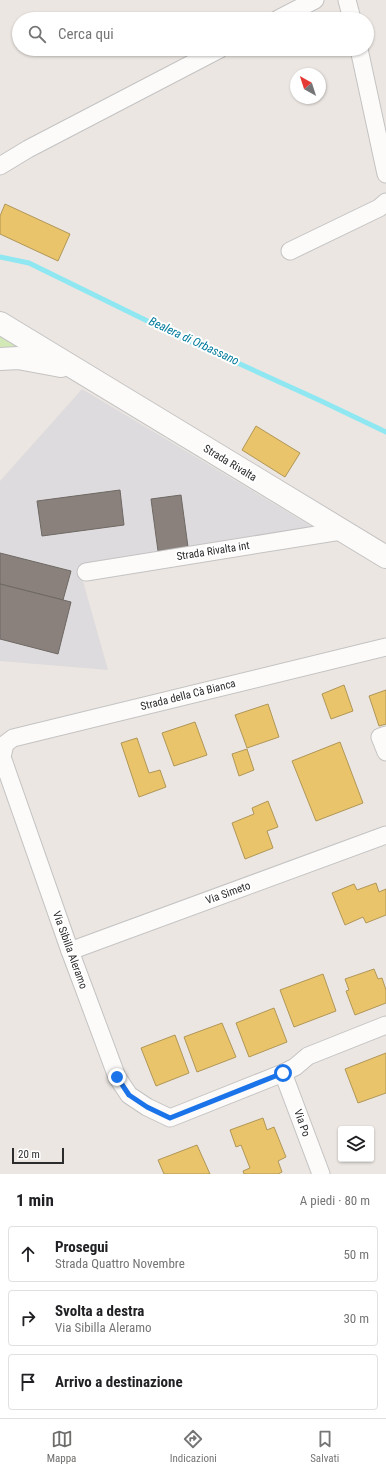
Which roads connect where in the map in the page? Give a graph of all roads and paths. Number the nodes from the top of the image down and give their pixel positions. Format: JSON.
{"nodes":[{"id":1,"x":315,"y":0,"type":"edge"},
{"id":2,"x":347,"y":0,"type":"edge"},
{"id":3,"x":292,"y":12,"type":"edge"},
{"id":4,"x":350,"y":12,"type":"edge"},
{"id":5,"x":207,"y":56,"type":"edge"},
{"id":6,"x":361,"y":56,"type":"edge"},
{"id":7,"x":0,"y":166,"type":"edge"},
{"id":8,"x":386,"y":174,"type":"edge"},
{"id":9,"x":386,"y":202,"type":"edge"},
{"id":10,"x":290,"y":251,"type":"dead end"},
{"id":11,"x":0,"y":323,"type":"edge"},
{"id":12,"x":0,"y":359,"type":"edge"},
{"id":13,"x":74,"y":368,"type":"junction"},
{"id":14,"x":341,"y":531,"type":"junction"},
{"id":15,"x":386,"y":557,"type":"edge"},
{"id":16,"x":86,"y":572,"type":"dead end"},
{"id":17,"x":386,"y":646,"type":"edge"},
{"id":18,"x":386,"y":735,"type":"edge"},
{"id":19,"x":386,"y":752,"type":"edge"},
{"id":20,"x":2,"y":757,"type":"joint"},
{"id":21,"x":386,"y":835,"type":"edge"},
{"id":22,"x":70,"y":951,"type":"junction"},
{"id":23,"x":386,"y":1025,"type":"edge"},
{"id":24,"x":283,"y":1073,"type":"junction"},
{"id":25,"x":321,"y":1174,"type":"edge"}],
"edges":[{"from":1,"to":3,"type":"street"},
{"from":2,"to":4,"type":"street"},
{"from":5,"to":7,"type":"street"},
{"from":6,"to":8,"type":"street"},
{"from":9,"to":10,"type":"street"},
{"from":11,"to":13,"type":"street","name":"Strada Rivalta"},
{"from":12,"to":13,"type":"street","name":"Strada Rivalta"},
{"from":13,"to":14,"type":"street","name":"Strada Rivalta"},
{"from":14,"to":15,"type":"street","name":"Strada Rivalta"},
{"from":14,"to":16,"type":"street","name":"Strada Rivalta int"},
{"from":17,"to":20,"type":"street","name":"Strada della Cà Bianca"},
{"from":18,"to":19,"type":"street"},
{"from":20,"to":22,"type":"street","name":"Via Sibilla Aleramo"},
{"from":21,"to":22,"type":"street","name":"Via Simeto"},
{"from":22,"to":24,"type":"street","name":"Via Sibilla Aleramo"},
{"from":23,"to":24,"type":"street"},
{"from":24,"to":25,"type":"street","name":"Via Po"}]}
